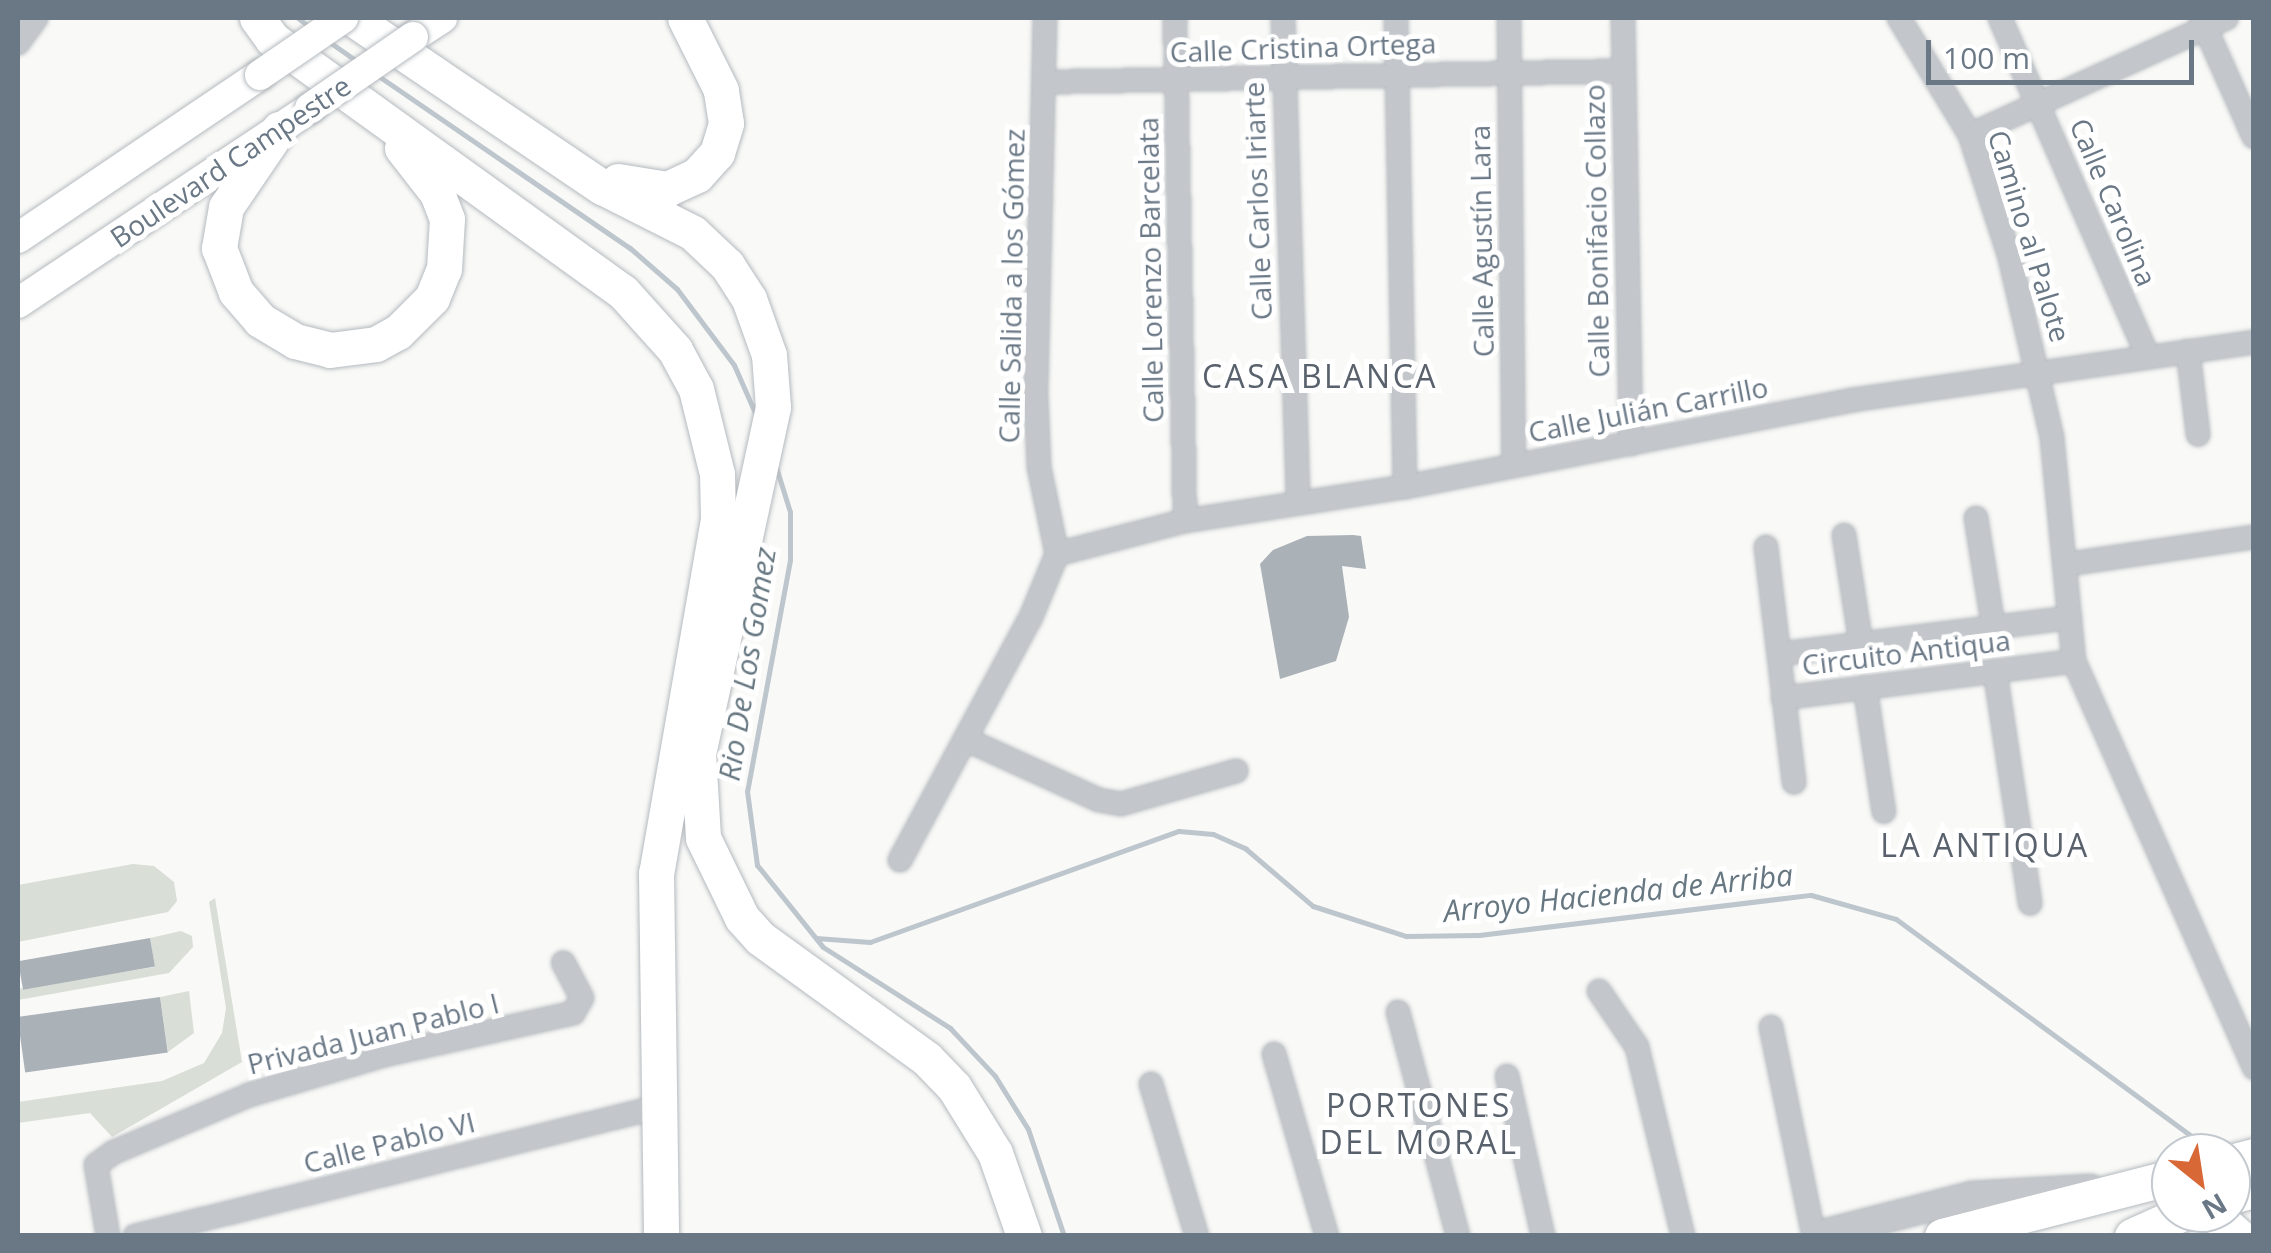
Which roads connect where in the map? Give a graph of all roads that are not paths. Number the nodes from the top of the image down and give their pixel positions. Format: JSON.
{"nodes":[{"id":1,"x":36,"y":18,"type":"edge"},
{"id":2,"x":237,"y":18,"type":"edge"},
{"id":3,"x":344,"y":18,"type":"edge"},
{"id":4,"x":352,"y":18,"type":"edge"},
{"id":5,"x":442,"y":18,"type":"edge"},
{"id":6,"x":685,"y":18,"type":"edge"},
{"id":7,"x":1045,"y":18,"type":"edge"},
{"id":8,"x":1176,"y":18,"type":"edge"},
{"id":9,"x":1283,"y":18,"type":"edge"},
{"id":10,"x":1396,"y":18,"type":"edge"},
{"id":11,"x":1508,"y":18,"type":"edge"},
{"id":12,"x":1623,"y":18,"type":"edge"},
{"id":13,"x":1899,"y":18,"type":"edge"},
{"id":14,"x":2000,"y":18,"type":"edge"},
{"id":15,"x":2227,"y":18,"type":"edge"},
{"id":16,"x":2203,"y":22,"type":"edge"},
{"id":17,"x":265,"y":28,"type":"edge"},
{"id":18,"x":18,"y":43,"type":"edge"},
{"id":19,"x":1622,"y":71,"type":"junction"},
{"id":20,"x":1508,"y":72,"type":"junction"},
{"id":21,"x":1397,"y":73,"type":"junction"},
{"id":22,"x":1283,"y":80,"type":"junction"},
{"id":23,"x":1045,"y":82,"type":"junction"},
{"id":24,"x":1176,"y":82,"type":"junction"},
{"id":25,"x":2037,"y":100,"type":"junction"},
{"id":26,"x":378,"y":114,"type":"junction"},
{"id":27,"x":279,"y":129,"type":"junction"},
{"id":28,"x":1970,"y":135,"type":"junction"},
{"id":29,"x":2254,"y":137,"type":"edge"},
{"id":30,"x":546,"y":150,"type":"junction"},
{"id":31,"x":18,"y":238,"type":"edge"},
{"id":32,"x":18,"y":302,"type":"edge"},
{"id":33,"x":2254,"y":342,"type":"edge"},
{"id":34,"x":2188,"y":351,"type":"junction"},
{"id":35,"x":2148,"y":356,"type":"junction"},
{"id":36,"x":2039,"y":371,"type":"junction"},
{"id":37,"x":2198,"y":434,"type":"dead end"},
{"id":38,"x":1631,"y":444,"type":"junction"},
{"id":39,"x":1514,"y":464,"type":"junction"},
{"id":40,"x":1405,"y":487,"type":"junction"},
{"id":41,"x":1298,"y":503,"type":"junction"},
{"id":42,"x":1976,"y":518,"type":"dead end"},
{"id":43,"x":1184,"y":521,"type":"junction"},
{"id":44,"x":1844,"y":534,"type":"dead end"},
{"id":45,"x":2254,"y":537,"type":"edge"},
{"id":46,"x":1766,"y":547,"type":"dead end"},
{"id":47,"x":1057,"y":554,"type":"junction"},
{"id":48,"x":2068,"y":564,"type":"junction"},
{"id":49,"x":2070,"y":618,"type":"junction"},
{"id":50,"x":1993,"y":624,"type":"junction"},
{"id":51,"x":1860,"y":644,"type":"junction"},
{"id":52,"x":1779,"y":654,"type":"junction"},
{"id":53,"x":2074,"y":661,"type":"junction"},
{"id":54,"x":1995,"y":671,"type":"junction"},
{"id":55,"x":1865,"y":688,"type":"junction"},
{"id":56,"x":1783,"y":698,"type":"junction"},
{"id":57,"x":965,"y":739,"type":"junction"},
{"id":58,"x":1236,"y":770,"type":"dead end"},
{"id":59,"x":1794,"y":782,"type":"dead end"},
{"id":60,"x":1884,"y":812,"type":"dead end"},
{"id":61,"x":900,"y":860,"type":"dead end"},
{"id":62,"x":2030,"y":903,"type":"dead end"},
{"id":63,"x":564,"y":963,"type":"dead end"},
{"id":64,"x":1599,"y":991,"type":"dead end"},
{"id":65,"x":1398,"y":1012,"type":"dead end"},
{"id":66,"x":1771,"y":1027,"type":"dead end"},
{"id":67,"x":1274,"y":1054,"type":"dead end"},
{"id":68,"x":2254,"y":1068,"type":"edge"},
{"id":69,"x":1506,"y":1076,"type":"dead end"},
{"id":70,"x":1152,"y":1084,"type":"dead end"},
{"id":71,"x":658,"y":1107,"type":"junction"},
{"id":72,"x":2151,"y":1182,"type":"edge"},
{"id":73,"x":2127,"y":1188,"type":"junction"},
{"id":74,"x":108,"y":1236,"type":"edge"},
{"id":75,"x":134,"y":1236,"type":"edge"},
{"id":76,"x":661,"y":1236,"type":"edge"},
{"id":77,"x":1024,"y":1236,"type":"edge"},
{"id":78,"x":1197,"y":1236,"type":"edge"},
{"id":79,"x":1326,"y":1236,"type":"edge"},
{"id":80,"x":1458,"y":1236,"type":"edge"},
{"id":81,"x":1543,"y":1236,"type":"edge"},
{"id":82,"x":1683,"y":1236,"type":"edge"},
{"id":83,"x":1815,"y":1236,"type":"edge"},
{"id":84,"x":1942,"y":1236,"type":"edge"}],
"edges":[{"from":1,"to":18,"type":"street"},
{"from":2,"to":17,"type":"street"},
{"from":3,"to":31,"type":"main road","name":"Boulevard Campestre","bridge":true},
{"from":4,"to":30,"type":"main road"},
{"from":5,"to":27,"type":"main road","name":"Boulevard Campestre","bridge":true},
{"from":6,"to":30,"type":"main road"},
{"from":7,"to":23,"type":"street","name":"Calle Salida a los Gómez"},
{"from":8,"to":24,"type":"street","name":"Calle Lorenzo Barcelata"},
{"from":9,"to":22,"type":"street","name":"Calle Carlos Iriarte"},
{"from":10,"to":21,"type":"street"},
{"from":11,"to":20,"type":"street","name":"Calle Agustín Lara"},
{"from":12,"to":19,"type":"street","name":"Calle Bonifacio Collazo"},
{"from":13,"to":28,"type":"street","name":"Camino al Palote"},
{"from":14,"to":25,"type":"street","name":"Calle Carolina"},
{"from":15,"to":16,"type":"street"},
{"from":16,"to":25,"type":"street"},
{"from":16,"to":29,"type":"street"},
{"from":17,"to":26,"type":"main road"},
{"from":19,"to":20,"type":"street","name":"Calle Cristina Ortega"},
{"from":19,"to":38,"type":"street","name":"Calle Bonifacio Collazo"},
{"from":20,"to":21,"type":"street","name":"Calle Cristina Ortega"},
{"from":20,"to":39,"type":"street","name":"Calle Agustín Lara"},
{"from":21,"to":22,"type":"street","name":"Calle Cristina Ortega"},
{"from":21,"to":40,"type":"street"},
{"from":22,"to":24,"type":"street","name":"Calle Cristina Ortega"},
{"from":22,"to":41,"type":"street","name":"Calle Carlos Iriarte"},
{"from":23,"to":24,"type":"street","name":"Calle Cristina Ortega"},
{"from":23,"to":47,"type":"street","name":"Calle Salida a los Gómez"},
{"from":24,"to":43,"type":"street","name":"Calle Lorenzo Barcelata"},
{"from":25,"to":28,"type":"street"},
{"from":25,"to":35,"type":"street","name":"Calle Carolina"},
{"from":26,"to":27,"type":"main road"},
{"from":26,"to":71,"type":"main road"},
{"from":27,"to":32,"type":"main road","name":"Boulevard Campestre"},
{"from":28,"to":36,"type":"street","name":"Camino al Palote"},
{"from":30,"to":77,"type":"main road"},
{"from":33,"to":34,"type":"street","name":"Calle Julián Carrillo"},
{"from":34,"to":35,"type":"street","name":"Calle Julián Carrillo"},
{"from":34,"to":37,"type":"street"},
{"from":35,"to":36,"type":"street","name":"Calle Julián Carrillo"},
{"from":36,"to":38,"type":"street","name":"Calle Julián Carrillo"},
{"from":36,"to":48,"type":"street","name":"Camino al Palote"},
{"from":38,"to":39,"type":"street","name":"Calle Julián Carrillo"},
{"from":39,"to":40,"type":"street","name":"Calle Julián Carrillo"},
{"from":40,"to":41,"type":"street","name":"Calle Julián Carrillo"},
{"from":41,"to":43,"type":"street","name":"Calle Julián Carrillo"},
{"from":42,"to":50,"type":"street"},
{"from":43,"to":47,"type":"street","name":"Calle Julián Carrillo"},
{"from":44,"to":51,"type":"street"},
{"from":45,"to":48,"type":"street"},
{"from":46,"to":52,"type":"street"},
{"from":47,"to":57,"type":"street"},
{"from":48,"to":49,"type":"street","name":"Camino al Palote"},
{"from":49,"to":50,"type":"street","name":"Circuito Antiqua"},
{"from":49,"to":53,"type":"street","name":"Camino al Palote"},
{"from":50,"to":51,"type":"street","name":"Circuito Antiqua"},
{"from":51,"to":52,"type":"street","name":"Circuito Antiqua"},
{"from":52,"to":56,"type":"street","name":"Circuito Antiqua"},
{"from":53,"to":54,"type":"street","name":"Circuito Antiqua"},
{"from":53,"to":68,"type":"street","name":"Camino al Palote"},
{"from":54,"to":55,"type":"street","name":"Circuito Antiqua"},
{"from":54,"to":62,"type":"street"},
{"from":55,"to":56,"type":"street","name":"Circuito Antiqua"},
{"from":55,"to":60,"type":"street"},
{"from":56,"to":59,"type":"street"},
{"from":57,"to":58,"type":"street"},
{"from":57,"to":61,"type":"street"},
{"from":63,"to":74,"type":"street","name":"Privada Juan Pablo I"},
{"from":64,"to":82,"type":"street"},
{"from":65,"to":80,"type":"street"},
{"from":66,"to":83,"type":"street"},
{"from":67,"to":79,"type":"street"},
{"from":69,"to":81,"type":"street"},
{"from":70,"to":78,"type":"street"},
{"from":71,"to":75,"type":"street","name":"Calle Pablo VI"},
{"from":71,"to":76,"type":"main road"},
{"from":72,"to":73,"type":"main road"},
{"from":73,"to":83,"type":"street"},
{"from":73,"to":84,"type":"main road"}]}
